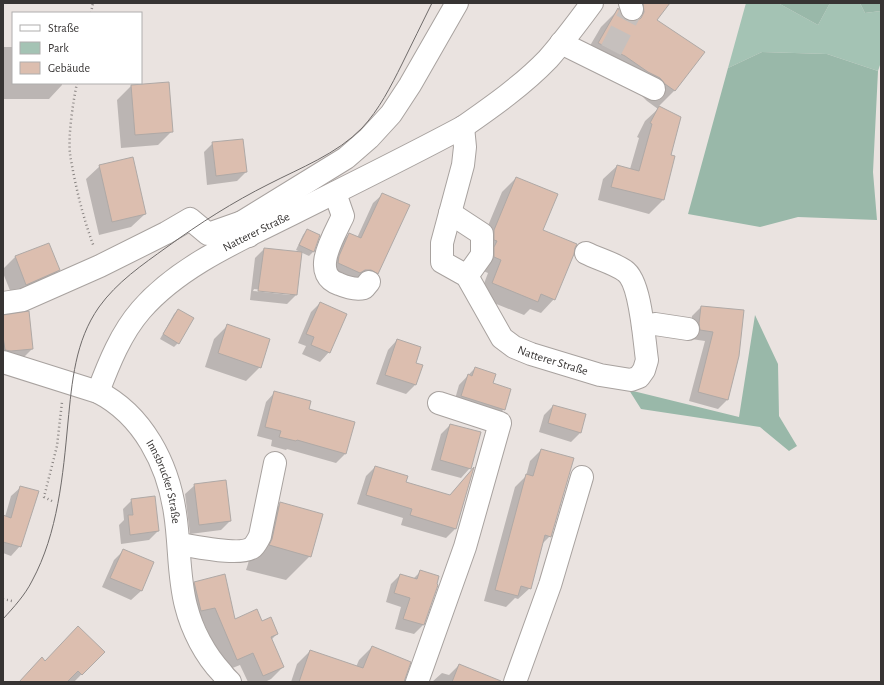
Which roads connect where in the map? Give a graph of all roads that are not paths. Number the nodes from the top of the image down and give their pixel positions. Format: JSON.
{"nodes":[{"id":1,"x":457,"y":3,"type":"edge"},
{"id":2,"x":592,"y":3,"type":"edge"},
{"id":3,"x":565,"y":38,"type":"junction"},
{"id":4,"x":612,"y":50,"type":"dead end"},
{"id":5,"x":654,"y":89,"type":"dead end"},
{"id":6,"x":463,"y":127,"type":"junction"},
{"id":7,"x":335,"y":193,"type":"junction"},
{"id":8,"x":450,"y":213,"type":"junction"},
{"id":9,"x":246,"y":229,"type":"junction"},
{"id":10,"x":586,"y":253,"type":"dead end"},
{"id":11,"x":467,"y":276,"type":"junction"},
{"id":12,"x":369,"y":282,"type":"dead end"},
{"id":13,"x":3,"y":303,"type":"edge"},
{"id":14,"x":688,"y":329,"type":"dead end"},
{"id":15,"x":648,"y":336,"type":"junction"},
{"id":16,"x":3,"y":362,"type":"edge"},
{"id":17,"x":98,"y":392,"type":"junction"},
{"id":18,"x":439,"y":403,"type":"dead end"},
{"id":19,"x":275,"y":463,"type":"dead end"},
{"id":20,"x":582,"y":477,"type":"dead end"},
{"id":21,"x":178,"y":544,"type":"junction"},
{"id":22,"x":230,"y":682,"type":"edge"},
{"id":23,"x":417,"y":682,"type":"edge"},
{"id":24,"x":515,"y":682,"type":"edge"}],
"edges":[{"from":1,"to":9,"type":"street"},
{"from":2,"to":3,"type":"street","name":"Natterer Straße"},
{"from":3,"to":4,"type":"street"},
{"from":3,"to":5,"type":"street"},
{"from":3,"to":6,"type":"street","name":"Natterer Straße"},
{"from":6,"to":7,"type":"street","name":"Natterer Straße"},
{"from":6,"to":8,"type":"street"},
{"from":7,"to":9,"type":"street","name":"Natterer Straße"},
{"from":7,"to":12,"type":"street"},
{"from":8,"to":11,"type":"street"},
{"from":8,"to":11,"type":"street"},
{"from":9,"to":13,"type":"street"},
{"from":9,"to":17,"type":"street","name":"Natterer Straße"},
{"from":10,"to":15,"type":"street","name":"Natterer Straße"},
{"from":11,"to":15,"type":"street","name":"Natterer Straße"},
{"from":14,"to":15,"type":"street"},
{"from":16,"to":17,"type":"street","name":"Innsbrucker Straße"},
{"from":17,"to":21,"type":"street","name":"Innsbrucker Straße"},
{"from":18,"to":23,"type":"street"},
{"from":19,"to":21,"type":"street"},
{"from":20,"to":24,"type":"street"},
{"from":21,"to":22,"type":"street","name":"Innsbrucker Straße"}]}
